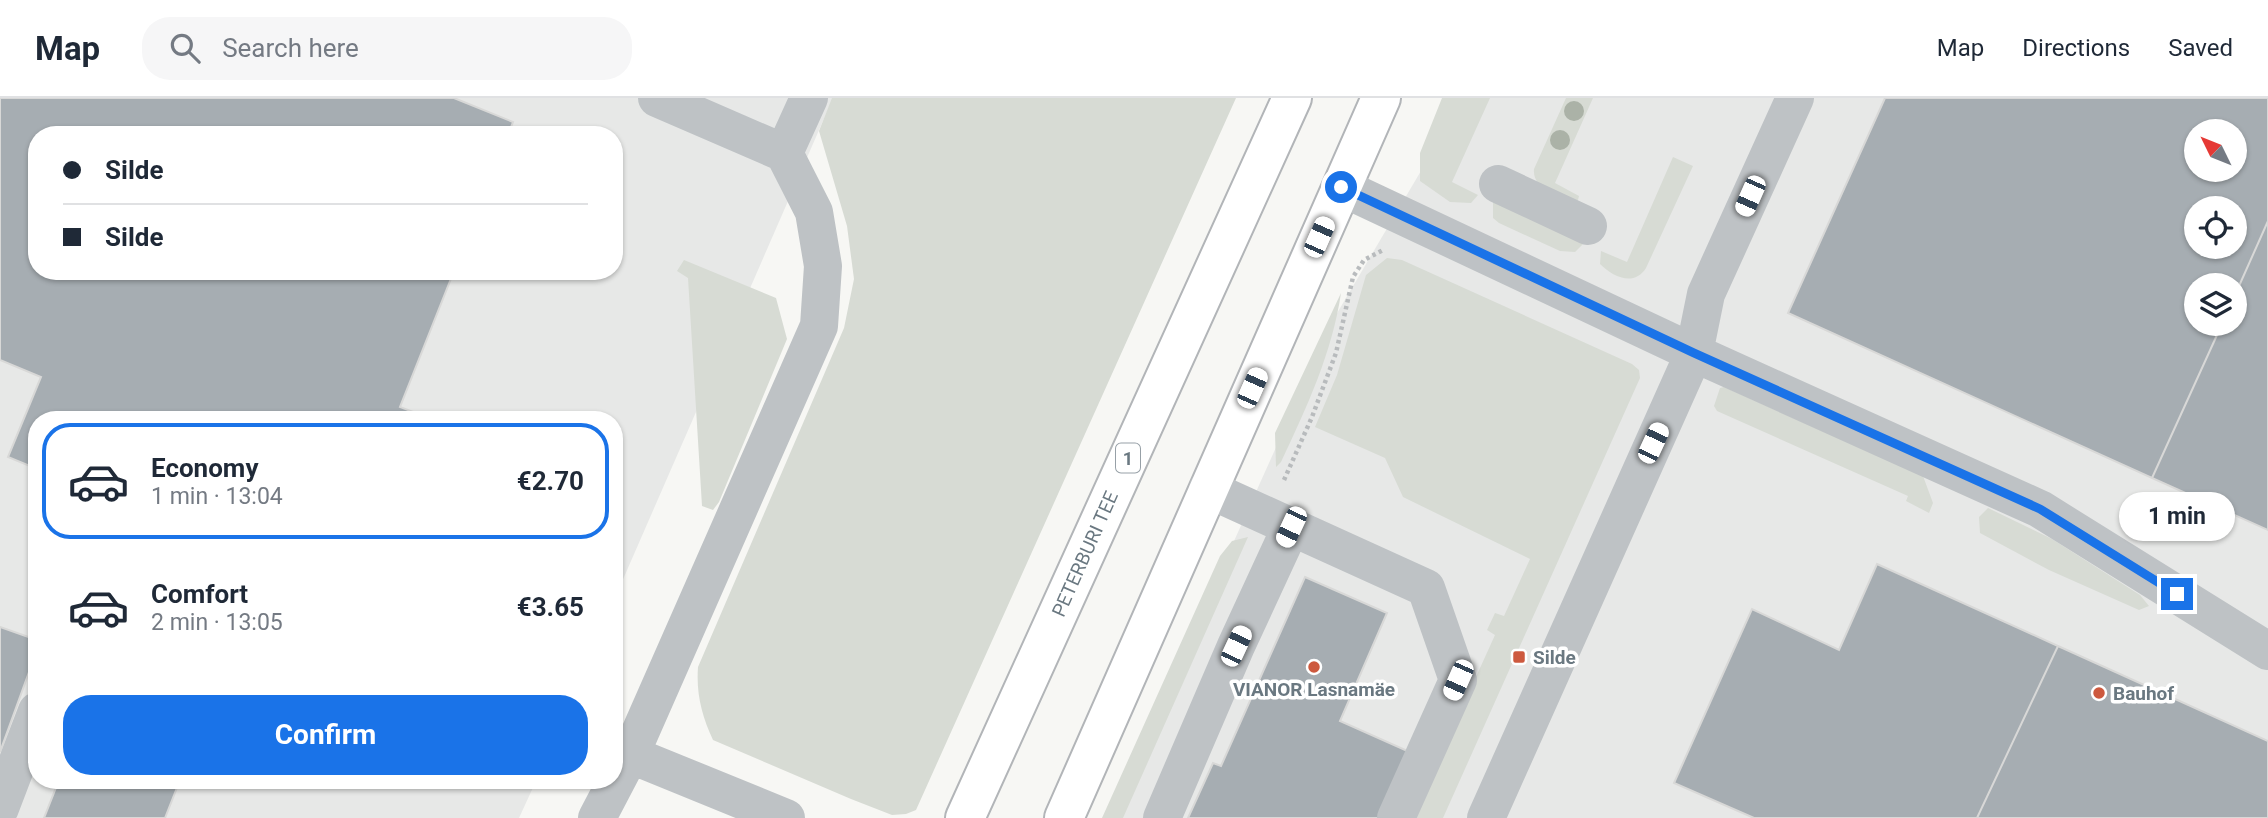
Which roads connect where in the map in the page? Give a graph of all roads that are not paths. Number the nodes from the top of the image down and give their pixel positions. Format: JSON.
{"nodes":[{"id":1,"x":657,"y":98,"type":"edge"},
{"id":2,"x":809,"y":98,"type":"edge"},
{"id":3,"x":1292,"y":98,"type":"edge"},
{"id":4,"x":1381,"y":98,"type":"edge"},
{"id":5,"x":1795,"y":98,"type":"edge"},
{"id":6,"x":784,"y":153,"type":"junction"},
{"id":7,"x":1499,"y":184,"type":"dead end"},
{"id":8,"x":1341,"y":187,"type":"junction"},
{"id":9,"x":1588,"y":226,"type":"dead end"},
{"id":10,"x":1694,"y":353,"type":"junction"},
{"id":11,"x":1208,"y":489,"type":"junction"},
{"id":12,"x":1291,"y":527,"type":"junction"},
{"id":13,"x":2268,"y":651,"type":"edge"},
{"id":14,"x":28,"y":735,"type":"edge"},
{"id":15,"x":623,"y":748,"type":"edge"},
{"id":16,"x":623,"y":750,"type":"edge"},
{"id":17,"x":608,"y":789,"type":"edge"},
{"id":18,"x":0,"y":808,"type":"edge"},
{"id":19,"x":597,"y":818,"type":"edge"},
{"id":20,"x":786,"y":818,"type":"edge"},
{"id":21,"x":965,"y":818,"type":"edge"},
{"id":22,"x":1064,"y":818,"type":"edge"},
{"id":23,"x":1163,"y":818,"type":"edge"},
{"id":24,"x":1396,"y":818,"type":"edge"},
{"id":25,"x":1486,"y":818,"type":"edge"}],
"edges":[{"from":1,"to":6,"type":"street"},
{"from":2,"to":6,"type":"street"},
{"from":3,"to":21,"type":"highway","name":"PETERBURI TEE","number":"1"},
{"from":4,"to":8,"type":"highway"},
{"from":5,"to":10,"type":"street"},
{"from":6,"to":15,"type":"street"},
{"from":7,"to":9,"type":"street"},
{"from":8,"to":10,"type":"street"},
{"from":8,"to":11,"type":"highway"},
{"from":10,"to":13,"type":"street"},
{"from":10,"to":25,"type":"street"},
{"from":11,"to":12,"type":"street"},
{"from":11,"to":22,"type":"highway"},
{"from":12,"to":23,"type":"street"},
{"from":12,"to":24,"type":"street"},
{"from":14,"to":18,"type":"street"},
{"from":16,"to":20,"type":"street"},
{"from":17,"to":19,"type":"street"}]}
